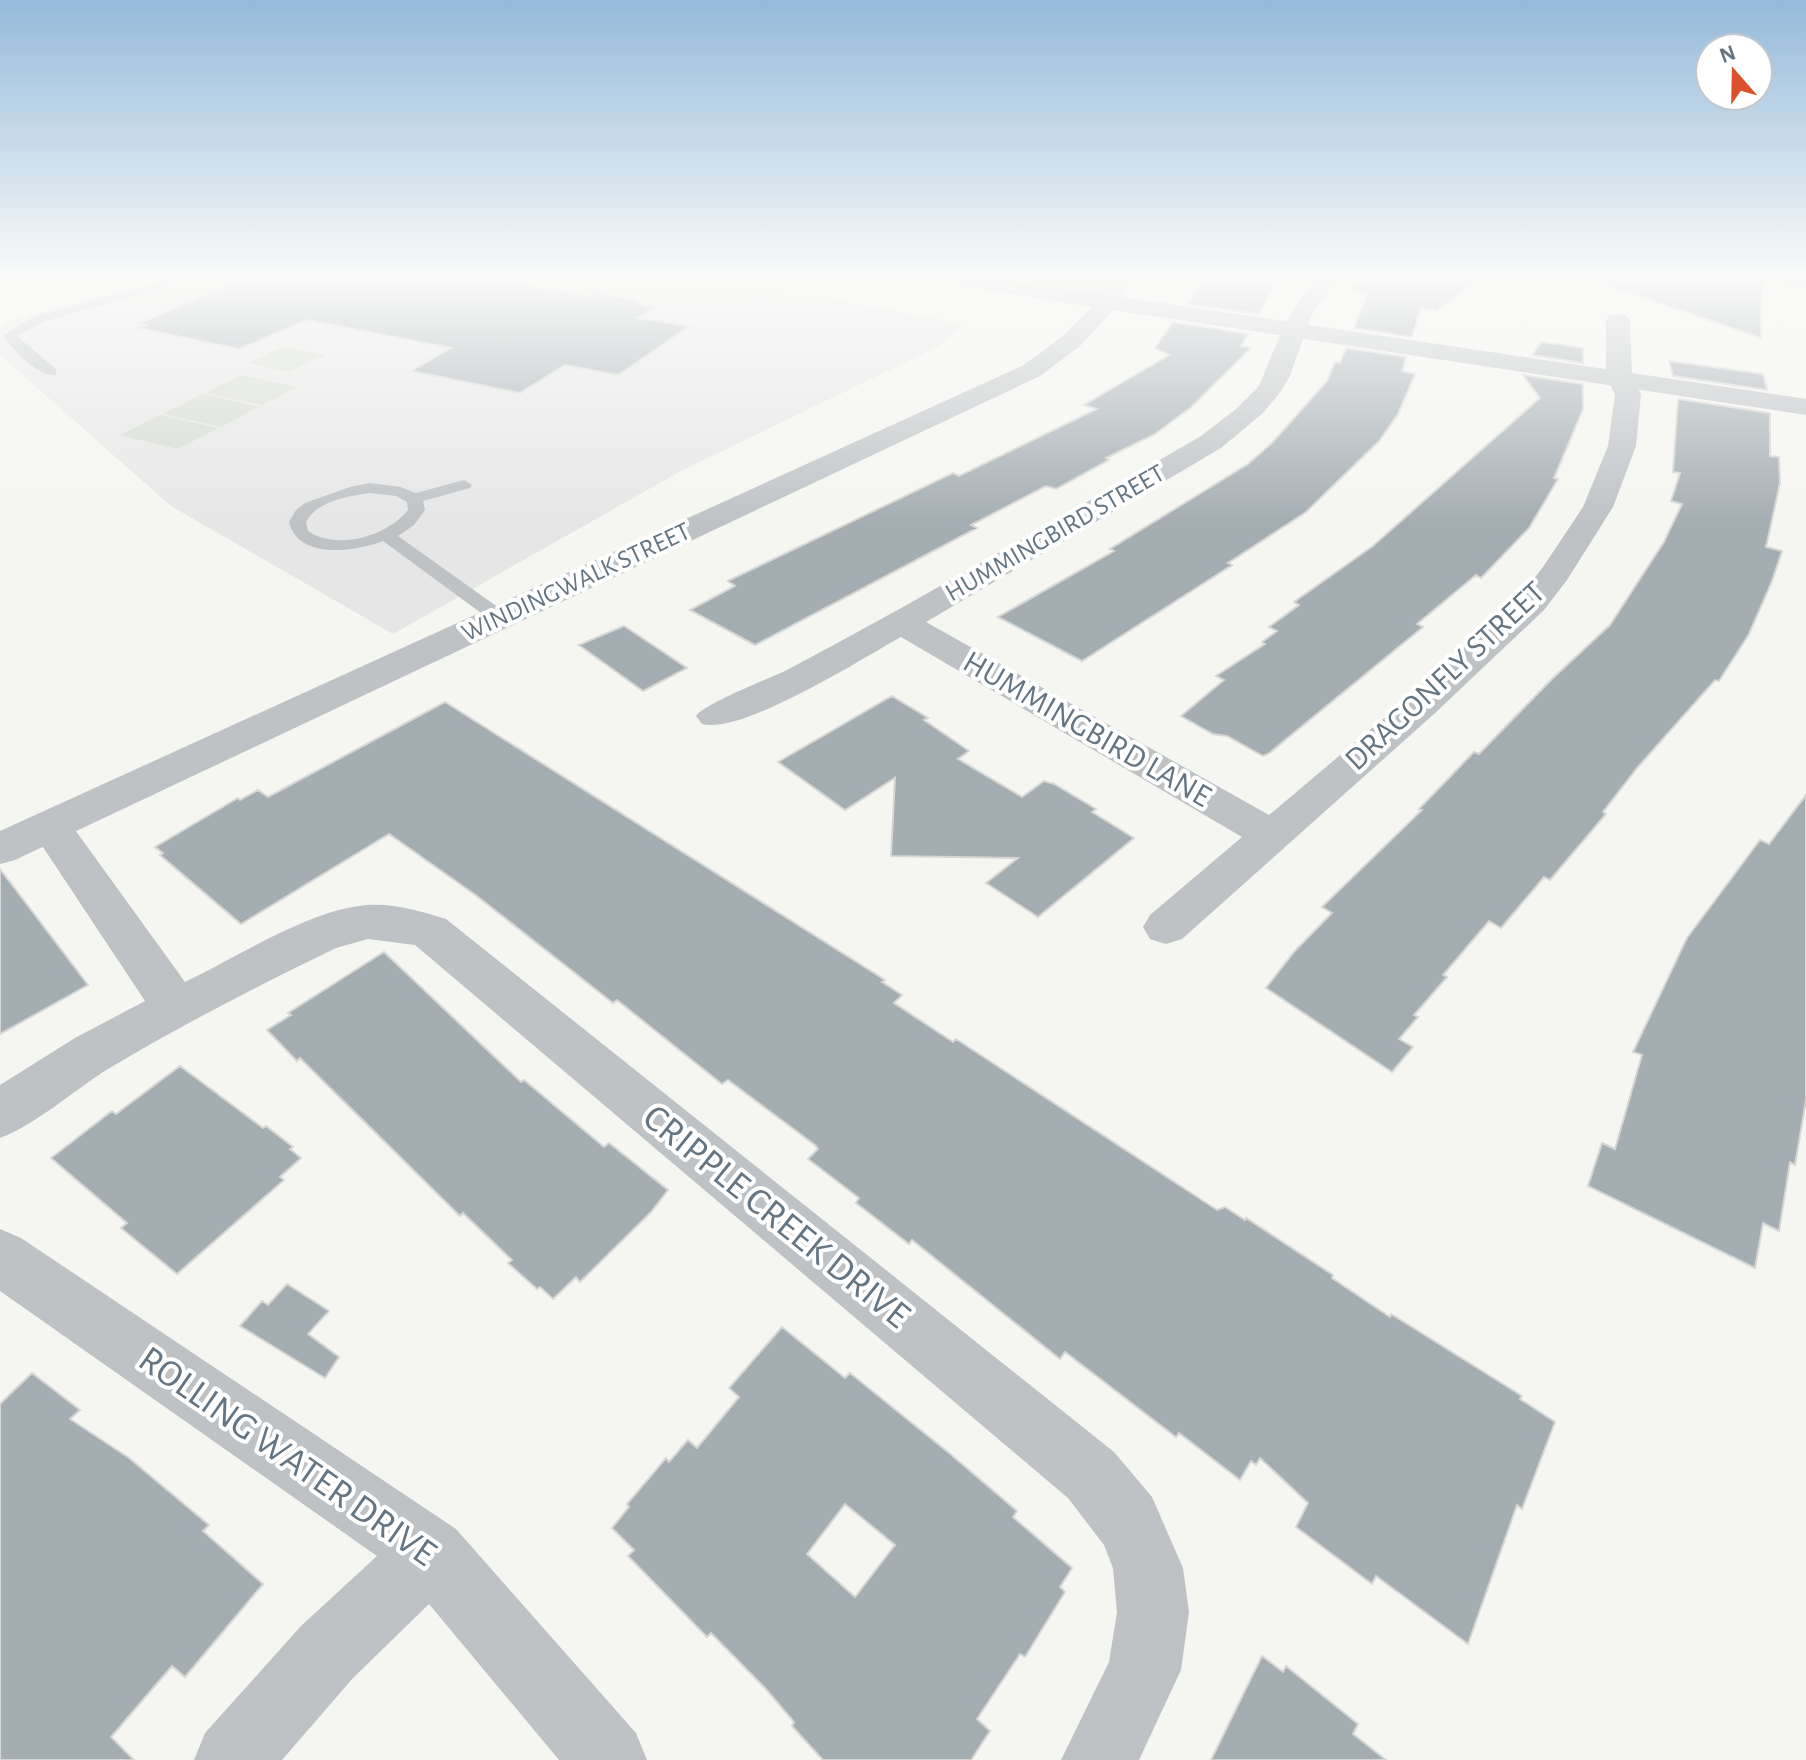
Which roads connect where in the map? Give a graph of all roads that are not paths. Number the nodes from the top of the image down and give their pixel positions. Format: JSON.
{"nodes":[{"id":1,"x":36,"y":360,"type":"edge"},
{"id":2,"x":1047,"y":360,"type":"edge"},
{"id":3,"x":1283,"y":360,"type":"edge"},
{"id":4,"x":1504,"y":360,"type":"edge"},
{"id":5,"x":1619,"y":360,"type":"edge"},
{"id":6,"x":51,"y":372,"type":"dead end"},
{"id":7,"x":1619,"y":377,"type":"junction"},
{"id":8,"x":1806,"y":407,"type":"edge"},
{"id":9,"x":464,"y":485,"type":"dead end"},
{"id":10,"x":414,"y":499,"type":"junction"},
{"id":11,"x":387,"y":536,"type":"junction"},
{"id":12,"x":499,"y":617,"type":"junction"},
{"id":13,"x":900,"y":622,"type":"junction"},
{"id":14,"x":715,"y":716,"type":"dead end"},
{"id":15,"x":50,"y":826,"type":"junction"},
{"id":16,"x":1273,"y":836,"type":"junction"},
{"id":17,"x":0,"y":849,"type":"edge"},
{"id":18,"x":1166,"y":927,"type":"dead end"},
{"id":19,"x":177,"y":1007,"type":"junction"},
{"id":20,"x":0,"y":1115,"type":"edge"},
{"id":21,"x":0,"y":1257,"type":"edge"},
{"id":22,"x":432,"y":1553,"type":"junction"},
{"id":23,"x":232,"y":1760,"type":"edge"},
{"id":24,"x":609,"y":1760,"type":"edge"},
{"id":25,"x":1099,"y":1760,"type":"edge"}],
"edges":[{"from":1,"to":6,"type":"lane"},
{"from":2,"to":12,"type":"street","name":"WINDINGWALK STREET"},
{"from":3,"to":13,"type":"street","name":"HUMMINGBIRD STREET"},
{"from":4,"to":7,"type":"street"},
{"from":5,"to":7,"type":"street","name":"DRAGONFLY STREET"},
{"from":7,"to":8,"type":"street"},
{"from":7,"to":16,"type":"street","name":"DRAGONFLY STREET"},
{"from":9,"to":10,"type":"lane"},
{"from":10,"to":11,"type":"lane"},
{"from":10,"to":11,"type":"lane"},
{"from":11,"to":12,"type":"lane"},
{"from":12,"to":15,"type":"street","name":"WINDINGWALK STREET"},
{"from":13,"to":14,"type":"street","name":"HUMMINGBIRD STREET"},
{"from":13,"to":16,"type":"street","name":"HUMMINGBIRD LANE"},
{"from":15,"to":17,"type":"street","name":"WINDINGWALK STREET"},
{"from":15,"to":19,"type":"street"},
{"from":16,"to":18,"type":"street","name":"DRAGONFLY STREET"},
{"from":19,"to":20,"type":"street"},
{"from":19,"to":25,"type":"street","name":"CRIPPLE CREEK DRIVE"},
{"from":21,"to":22,"type":"street","name":"ROLLING WATER DRIVE"},
{"from":22,"to":23,"type":"street"},
{"from":22,"to":24,"type":"street","name":"ROLLING WATER DRIVE"}]}
